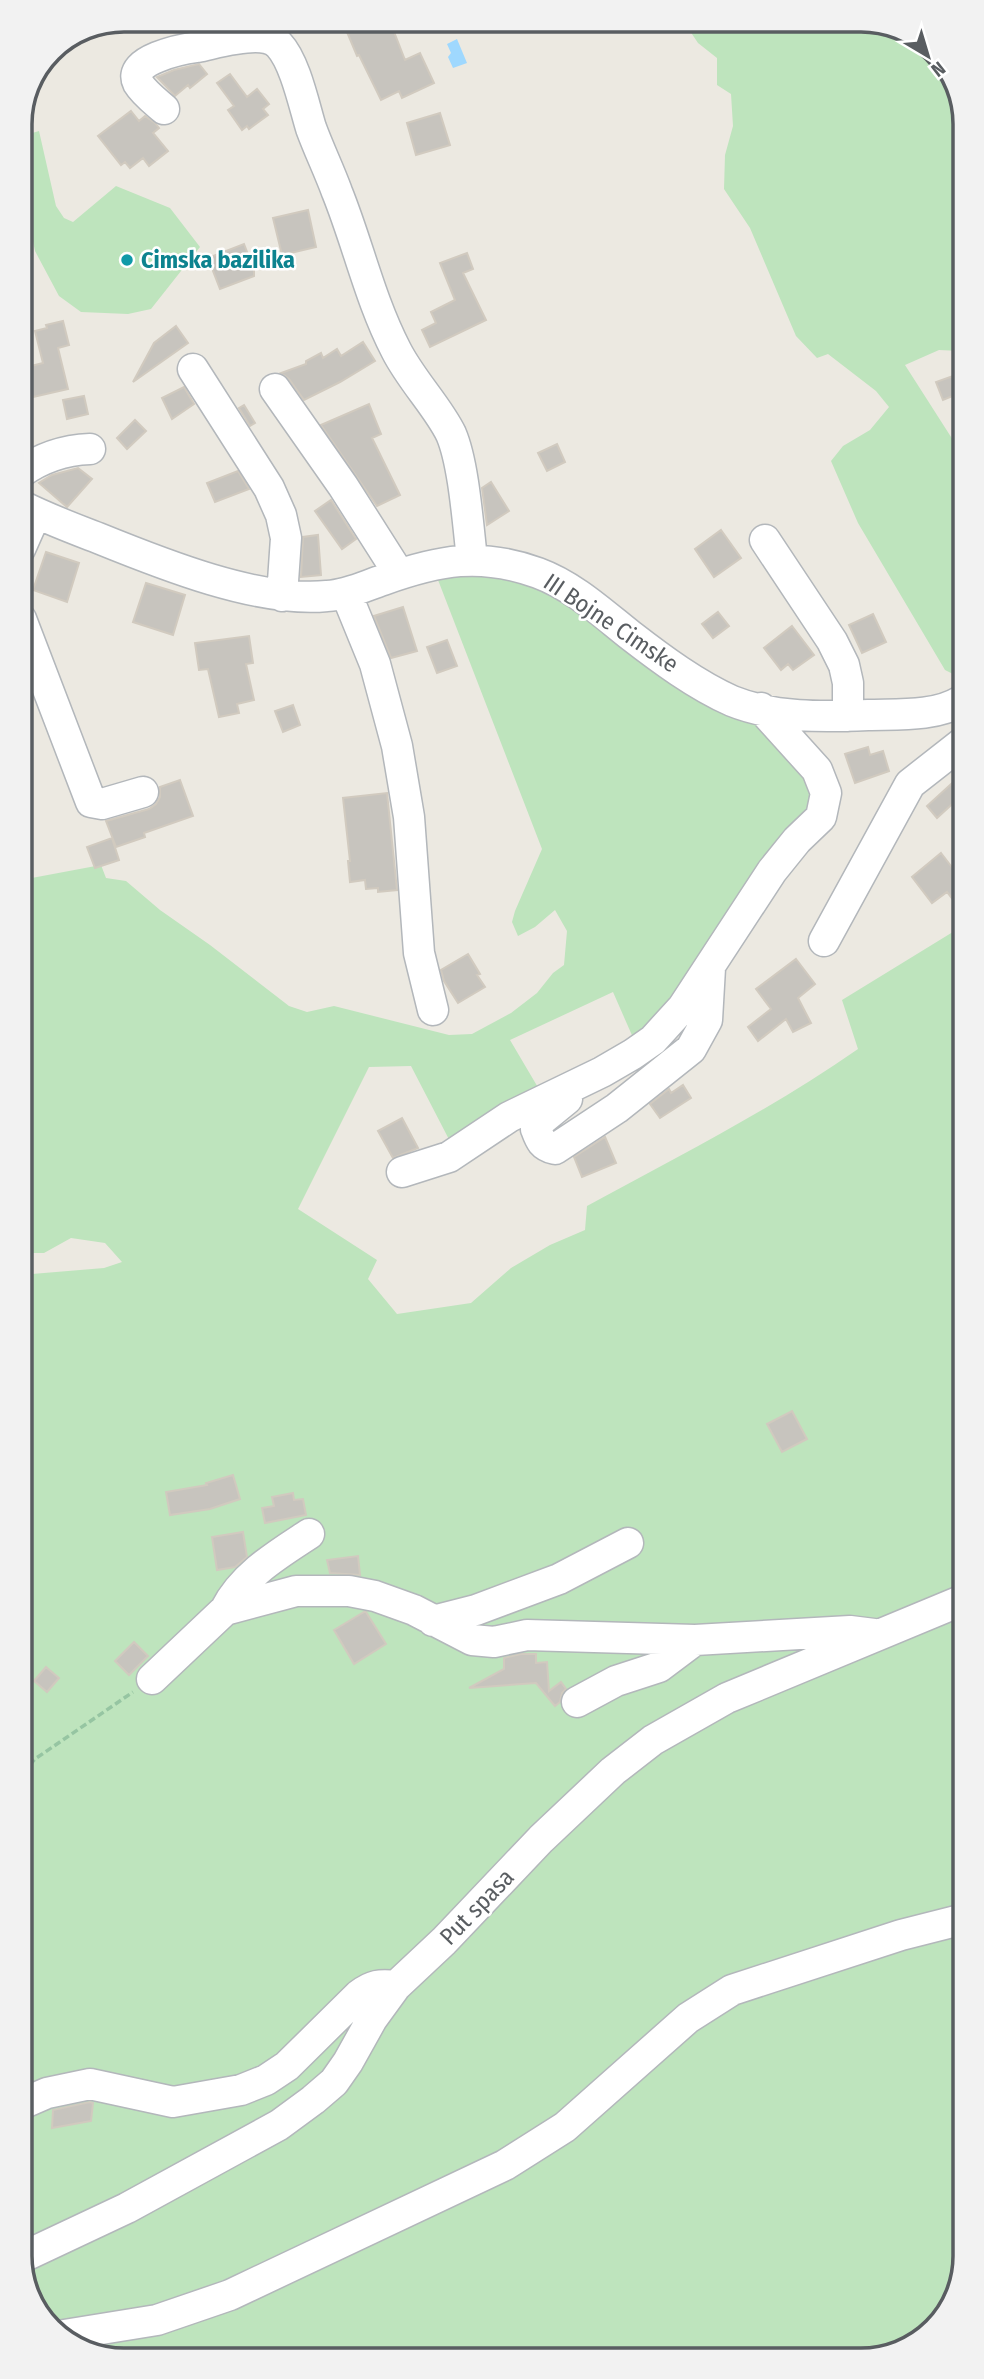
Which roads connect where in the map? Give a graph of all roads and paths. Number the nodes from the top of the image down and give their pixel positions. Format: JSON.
{"nodes":[{"id":1,"x":164,"y":109,"type":"dead end"},
{"id":2,"x":194,"y":369,"type":"dead end"},
{"id":3,"x":275,"y":389,"type":"dead end"},
{"id":4,"x":90,"y":449,"type":"dead end"},
{"id":5,"x":32,"y":466,"type":"edge"},
{"id":6,"x":32,"y":511,"type":"edge"},
{"id":7,"x":765,"y":540,"type":"dead end"},
{"id":8,"x":472,"y":559,"type":"junction"},
{"id":9,"x":399,"y":575,"type":"junction"},
{"id":10,"x":346,"y":593,"type":"junction"},
{"id":11,"x":282,"y":596,"type":"junction"},
{"id":12,"x":32,"y":648,"type":"edge"},
{"id":13,"x":953,"y":705,"type":"edge"},
{"id":14,"x":761,"y":708,"type":"junction"},
{"id":15,"x":848,"y":716,"type":"junction"},
{"id":16,"x":953,"y":750,"type":"edge"},
{"id":17,"x":143,"y":792,"type":"dead end"},
{"id":18,"x":824,"y":942,"type":"dead end"},
{"id":19,"x":710,"y":968,"type":"junction"},
{"id":20,"x":433,"y":1010,"type":"dead end"},
{"id":21,"x":602,"y":1072,"type":"junction"},
{"id":22,"x":402,"y":1172,"type":"dead end"},
{"id":23,"x":309,"y":1534,"type":"dead end"},
{"id":24,"x":628,"y":1543,"type":"dead end"},
{"id":25,"x":953,"y":1604,"type":"edge"},
{"id":26,"x":225,"y":1610,"type":"junction"},
{"id":27,"x":433,"y":1621,"type":"junction"},
{"id":28,"x":884,"y":1635,"type":"junction"},
{"id":29,"x":695,"y":1640,"type":"junction"},
{"id":30,"x":152,"y":1679,"type":"joint"},
{"id":31,"x":577,"y":1702,"type":"dead end"},
{"id":32,"x":32,"y":1762,"type":"edge"},
{"id":33,"x":953,"y":1922,"type":"edge"},
{"id":34,"x":396,"y":1986,"type":"junction"},
{"id":35,"x":32,"y":2100,"type":"edge"},
{"id":36,"x":32,"y":2252,"type":"edge"},
{"id":37,"x":75,"y":2333,"type":"edge"}],
"edges":[{"from":1,"to":8,"type":"street"},
{"from":2,"to":11,"type":"street"},
{"from":3,"to":9,"type":"street"},
{"from":4,"to":5,"type":"street"},
{"from":6,"to":11,"type":"street","name":"III Bojne Cimske"},
{"from":7,"to":15,"type":"street"},
{"from":8,"to":9,"type":"street","name":"III Bojne Cimske"},
{"from":8,"to":14,"type":"street","name":"III Bojne Cimske"},
{"from":9,"to":10,"type":"street","name":"III Bojne Cimske"},
{"from":10,"to":11,"type":"street","name":"III Bojne Cimske"},
{"from":10,"to":20,"type":"street"},
{"from":12,"to":17,"type":"street"},
{"from":13,"to":15,"type":"street","name":"III Bojne Cimske"},
{"from":14,"to":15,"type":"street","name":"III Bojne Cimske"},
{"from":14,"to":19,"type":"street"},
{"from":16,"to":18,"type":"street"},
{"from":19,"to":21,"type":"street"},
{"from":19,"to":21,"type":"street"},
{"from":21,"to":22,"type":"street"},
{"from":23,"to":26,"type":"street"},
{"from":24,"to":27,"type":"street"},
{"from":25,"to":28,"type":"street","name":"Put spasa"},
{"from":26,"to":27,"type":"street"},
{"from":26,"to":30,"type":"street"},
{"from":27,"to":29,"type":"street"},
{"from":28,"to":29,"type":"street"},
{"from":28,"to":34,"type":"street","name":"Put spasa"},
{"from":29,"to":31,"type":"street"},
{"from":30,"to":32,"type":"path"},
{"from":33,"to":37,"type":"street"},
{"from":34,"to":35,"type":"street"},
{"from":34,"to":36,"type":"street","name":"Put spasa"}]}
